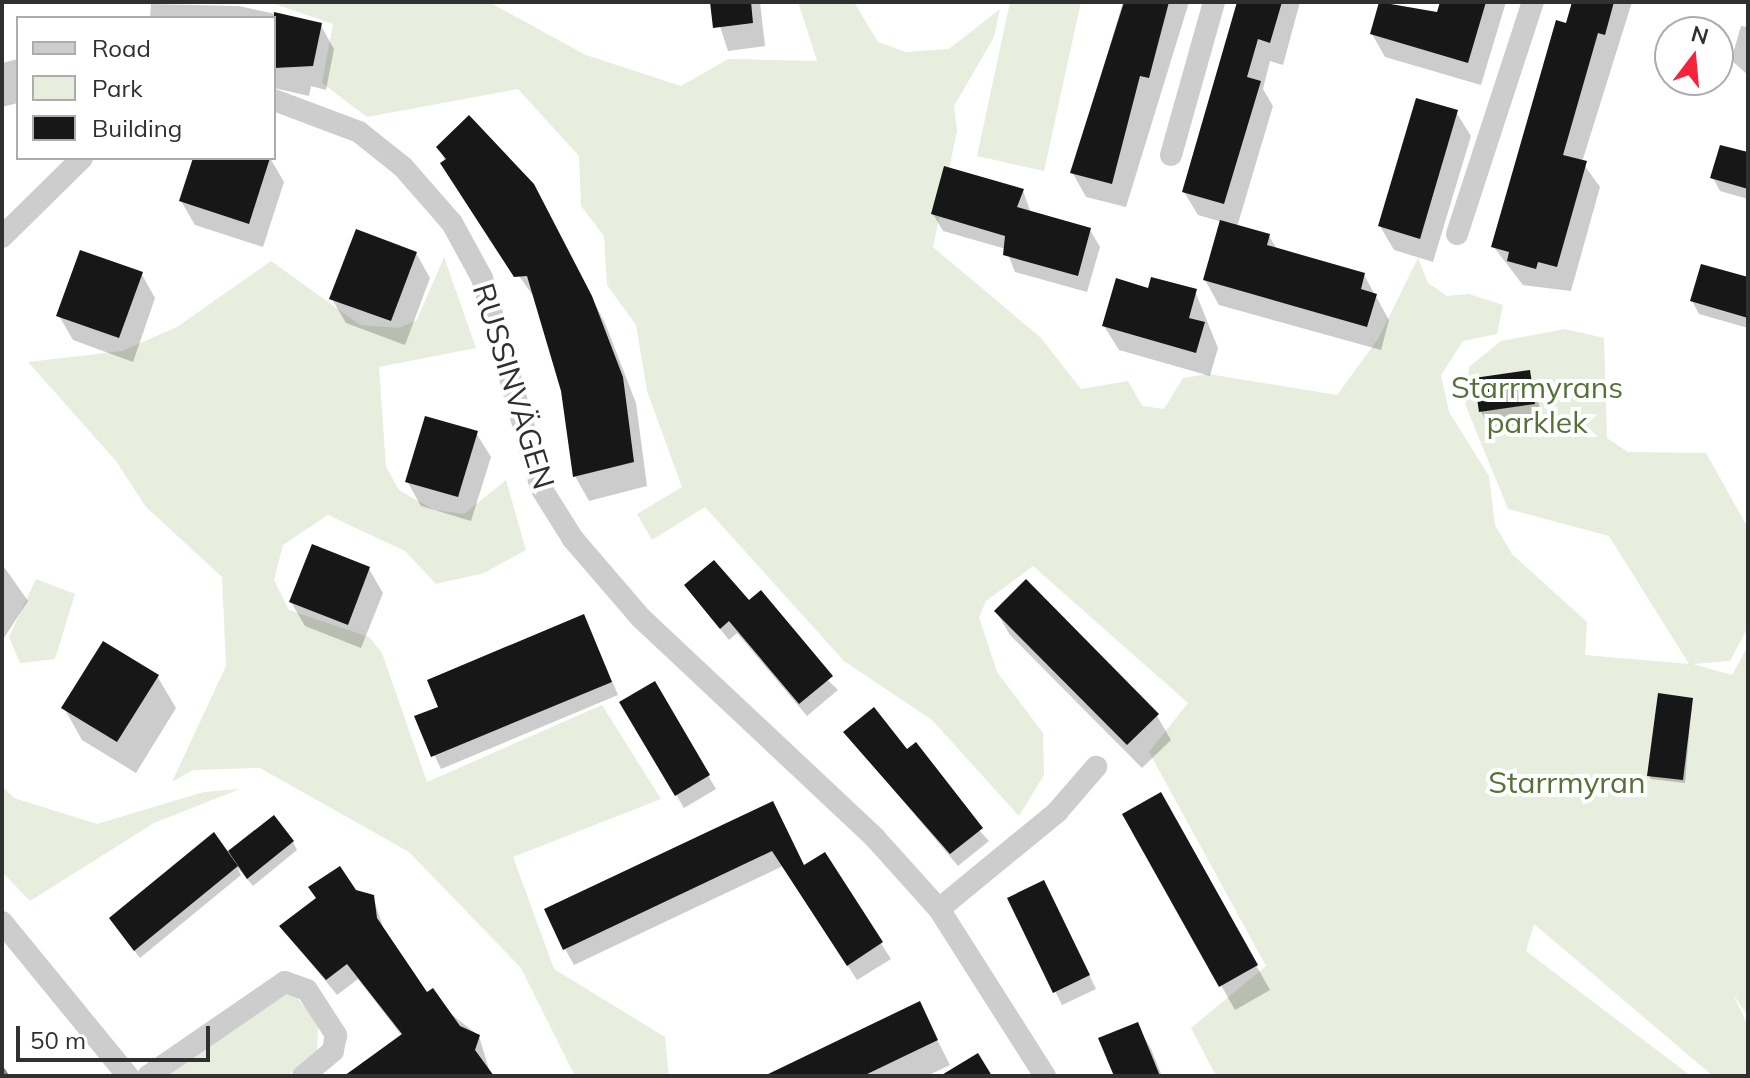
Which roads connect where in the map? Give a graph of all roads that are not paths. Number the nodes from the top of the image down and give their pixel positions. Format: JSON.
{"nodes":[{"id":1,"x":1214,"y":2,"type":"edge"},
{"id":2,"x":1533,"y":2,"type":"edge"},
{"id":3,"x":276,"y":101,"type":"edge"},
{"id":4,"x":1171,"y":155,"type":"dead end"},
{"id":5,"x":80,"y":160,"type":"edge"},
{"id":6,"x":1457,"y":234,"type":"dead end"},
{"id":7,"x":2,"y":237,"type":"edge"},
{"id":8,"x":1096,"y":767,"type":"dead end"},
{"id":9,"x":939,"y":909,"type":"junction"},
{"id":10,"x":2,"y":922,"type":"edge"},
{"id":11,"x":128,"y":1076,"type":"edge"},
{"id":12,"x":148,"y":1076,"type":"edge"},
{"id":13,"x":303,"y":1076,"type":"edge"},
{"id":14,"x":1045,"y":1076,"type":"edge"}],
"edges":[{"from":1,"to":4,"type":"street"},
{"from":2,"to":6,"type":"street"},
{"from":3,"to":9,"type":"street","name":"RUSSINVÄGEN"},
{"from":5,"to":7,"type":"street"},
{"from":8,"to":9,"type":"street"},
{"from":9,"to":14,"type":"street","name":"RUSSINVÄGEN"},
{"from":10,"to":11,"type":"street"},
{"from":12,"to":13,"type":"street"}]}
